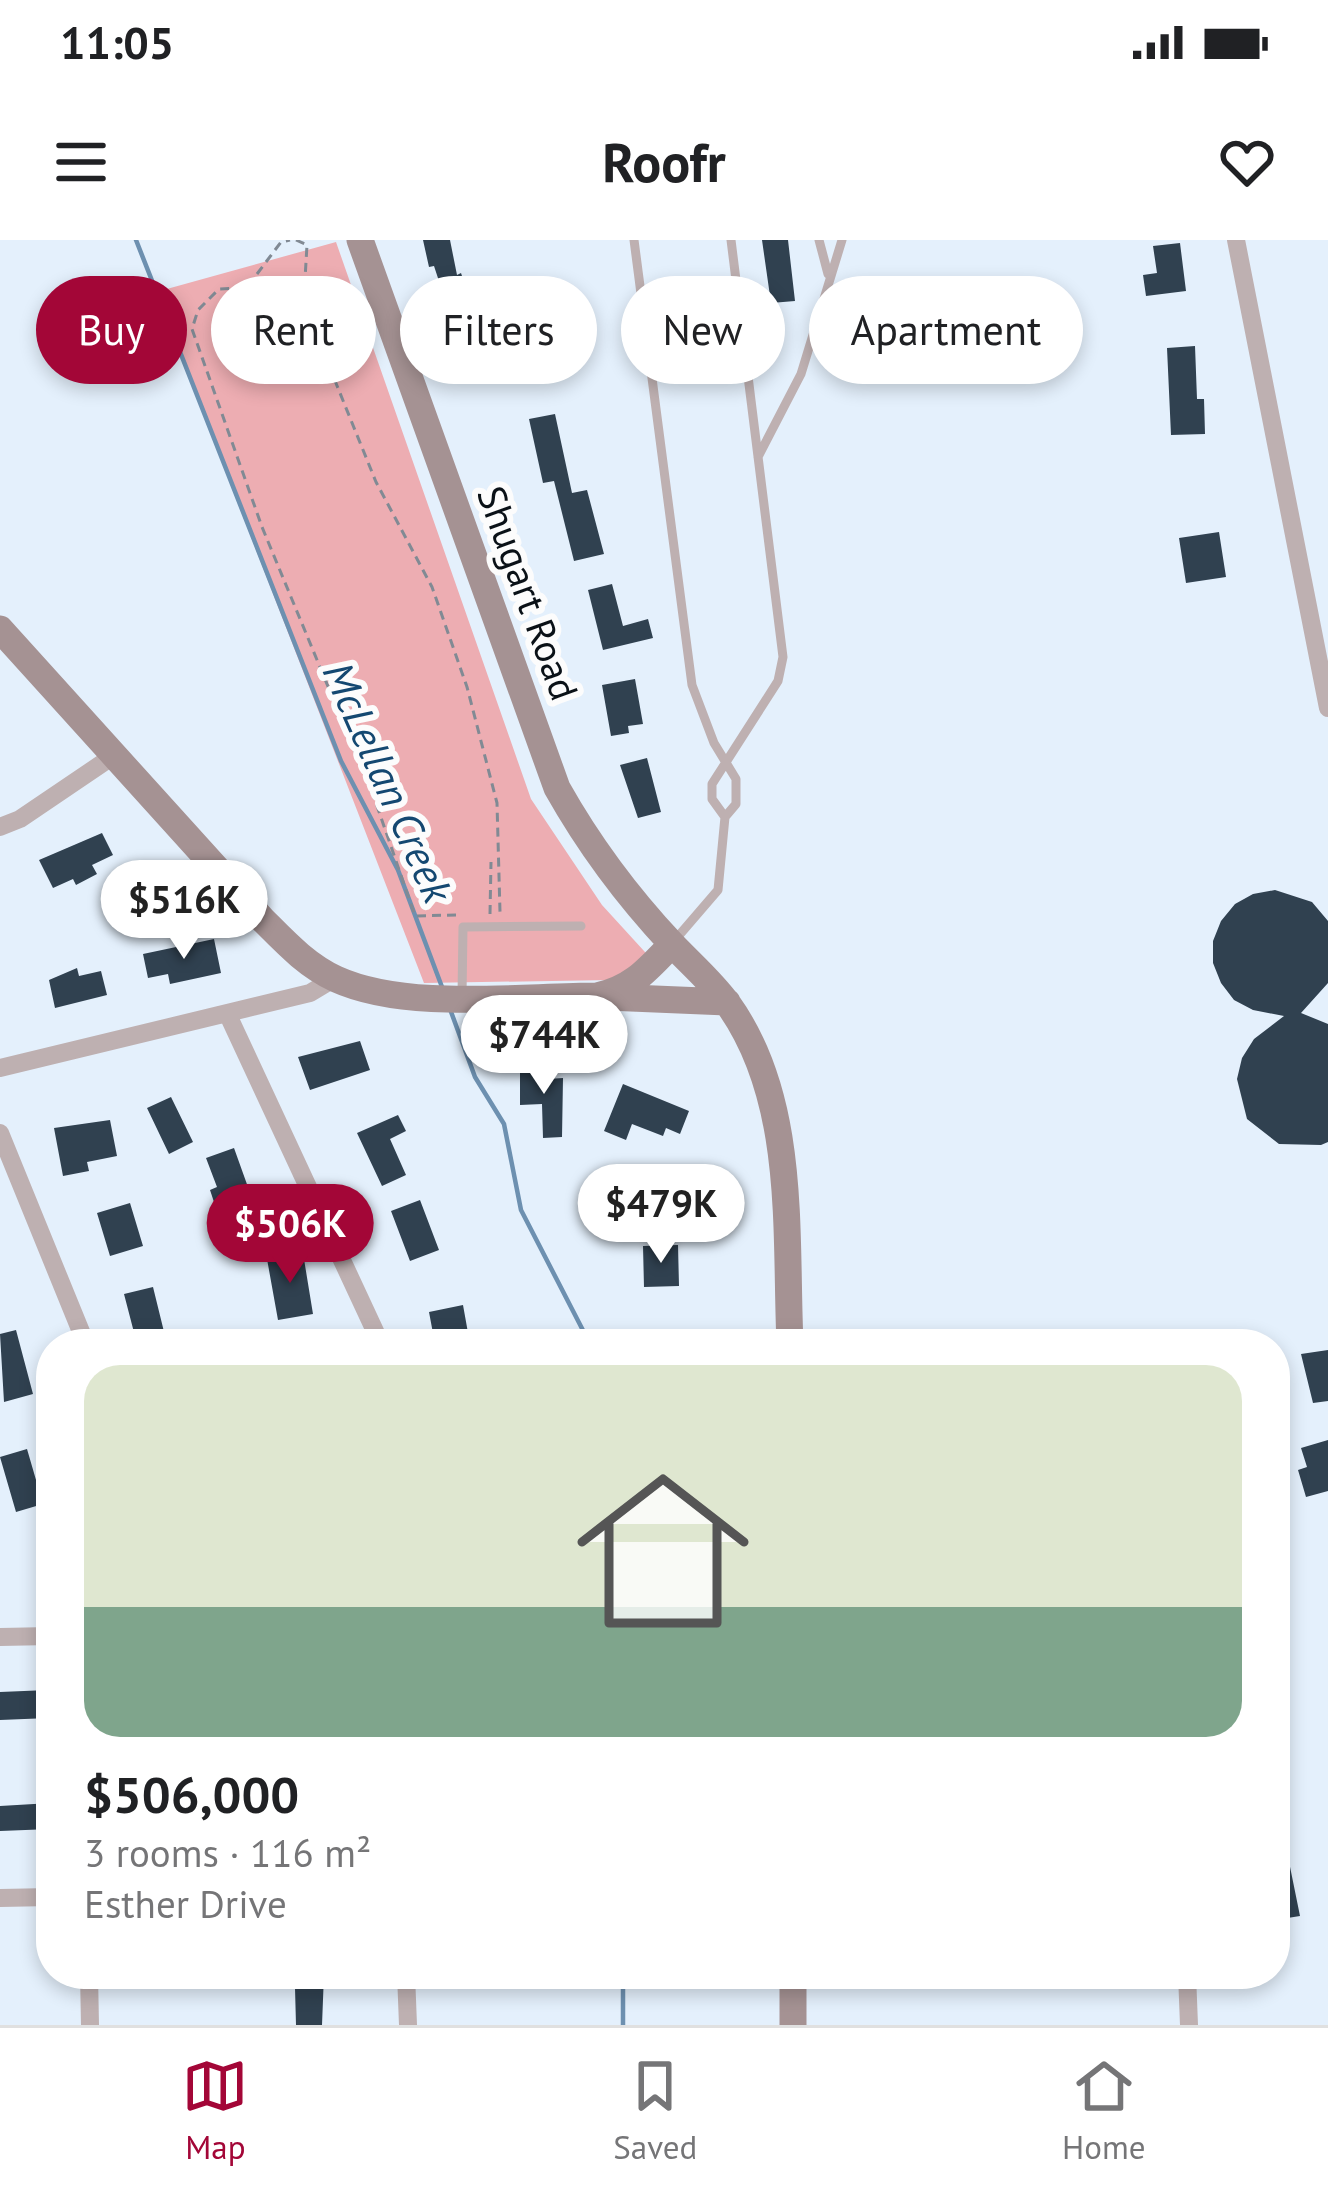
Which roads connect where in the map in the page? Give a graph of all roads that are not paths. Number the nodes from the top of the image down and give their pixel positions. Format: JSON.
{"nodes":[{"id":1,"x":361,"y":240,"type":"edge"},
{"id":2,"x":634,"y":240,"type":"edge"},
{"id":3,"x":731,"y":240,"type":"edge"},
{"id":4,"x":819,"y":240,"type":"edge"},
{"id":5,"x":842,"y":240,"type":"edge"},
{"id":6,"x":1236,"y":240,"type":"edge"},
{"id":7,"x":828,"y":274,"type":"junction"},
{"id":8,"x":758,"y":457,"type":"junction"},
{"id":9,"x":0,"y":629,"type":"edge"},
{"id":10,"x":1328,"y":708,"type":"edge"},
{"id":11,"x":112,"y":755,"type":"junction"},
{"id":12,"x":724,"y":763,"type":"junction"},
{"id":13,"x":725,"y":818,"type":"junction"},
{"id":14,"x":0,"y":827,"type":"edge"},
{"id":15,"x":580,"y":926,"type":"dead end"},
{"id":16,"x":672,"y":944,"type":"junction"},
{"id":17,"x":335,"y":978,"type":"junction"},
{"id":18,"x":597,"y":995,"type":"junction"},
{"id":19,"x":460,"y":996,"type":"junction"},
{"id":20,"x":727,"y":1002,"type":"junction"},
{"id":21,"x":228,"y":1015,"type":"junction"},
{"id":22,"x":0,"y":1068,"type":"edge"},
{"id":23,"x":0,"y":1133,"type":"edge"},
{"id":24,"x":80,"y":1329,"type":"edge"},
{"id":25,"x":375,"y":1329,"type":"edge"},
{"id":26,"x":789,"y":1329,"type":"edge"},
{"id":27,"x":36,"y":1636,"type":"edge"},
{"id":28,"x":0,"y":1637,"type":"edge"},
{"id":29,"x":36,"y":1897,"type":"edge"},
{"id":30,"x":0,"y":1898,"type":"edge"},
{"id":31,"x":89,"y":1989,"type":"edge"},
{"id":32,"x":407,"y":1989,"type":"edge"},
{"id":33,"x":793,"y":1989,"type":"edge"},
{"id":34,"x":1188,"y":1989,"type":"edge"},
{"id":35,"x":90,"y":2025,"type":"edge"},
{"id":36,"x":408,"y":2025,"type":"edge"},
{"id":37,"x":793,"y":2025,"type":"edge"},
{"id":38,"x":1189,"y":2025,"type":"edge"}],
"edges":[{"from":1,"to":16,"type":"street","name":"Shugart Road"},
{"from":2,"to":12,"type":"lane"},
{"from":3,"to":8,"type":"lane"},
{"from":4,"to":7,"type":"lane"},
{"from":5,"to":7,"type":"lane"},
{"from":6,"to":10,"type":"street"},
{"from":7,"to":8,"type":"lane"},
{"from":8,"to":12,"type":"lane"},
{"from":9,"to":11,"type":"street"},
{"from":11,"to":14,"type":"street"},
{"from":11,"to":17,"type":"street"},
{"from":12,"to":13,"type":"lane"},
{"from":12,"to":13,"type":"lane"},
{"from":13,"to":16,"type":"lane"},
{"from":15,"to":19,"type":"lane"},
{"from":16,"to":18,"type":"street"},
{"from":16,"to":20,"type":"street","name":"Shugart Road"},
{"from":17,"to":19,"type":"street"},
{"from":17,"to":21,"type":"street"},
{"from":18,"to":19,"type":"street"},
{"from":18,"to":20,"type":"street"},
{"from":20,"to":26,"type":"street","name":"Shugart Road"},
{"from":21,"to":22,"type":"street"},
{"from":21,"to":25,"type":"street"},
{"from":23,"to":24,"type":"street"},
{"from":27,"to":28,"type":"street"},
{"from":29,"to":30,"type":"street"},
{"from":31,"to":35,"type":"street"},
{"from":32,"to":36,"type":"street"},
{"from":33,"to":37,"type":"street"},
{"from":34,"to":38,"type":"street"}]}
